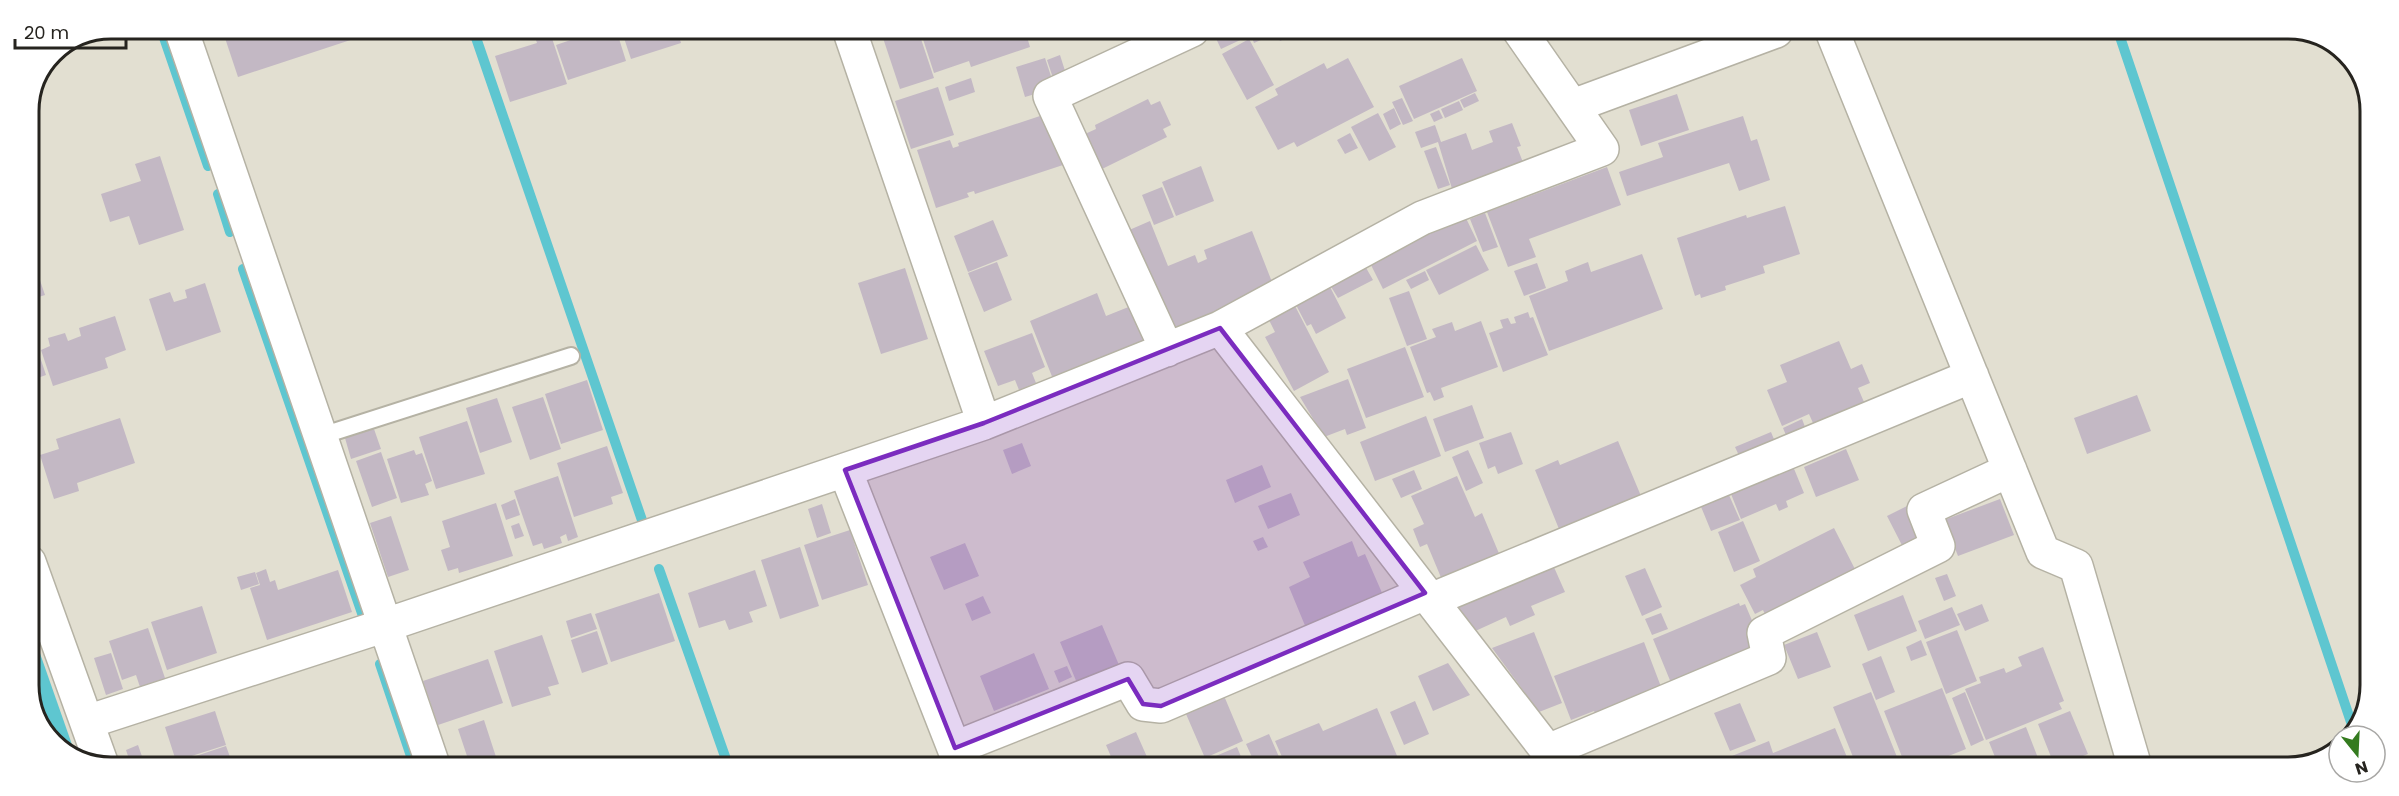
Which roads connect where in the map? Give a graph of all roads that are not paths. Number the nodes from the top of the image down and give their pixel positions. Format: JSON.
{"nodes":[{"id":1,"x":184,"y":39,"type":"edge"},
{"id":2,"x":852,"y":39,"type":"edge"},
{"id":3,"x":1173,"y":39,"type":"edge"},
{"id":4,"x":1525,"y":39,"type":"edge"},
{"id":5,"x":1754,"y":39,"type":"edge"},
{"id":6,"x":1835,"y":39,"type":"edge"},
{"id":7,"x":1573,"y":106,"type":"junction"},
{"id":8,"x":1220,"y":328,"type":"junction"},
{"id":9,"x":1167,"y":350,"type":"junction"},
{"id":10,"x":571,"y":356,"type":"dead end"},
{"id":11,"x":1972,"y":376,"type":"junction"},
{"id":12,"x":984,"y":423,"type":"junction"},
{"id":13,"x":321,"y":436,"type":"junction"},
{"id":14,"x":845,"y":470,"type":"junction"},
{"id":15,"x":2010,"y":470,"type":"junction"},
{"id":16,"x":39,"y":590,"type":"edge"},
{"id":17,"x":1428,"y":596,"type":"junction"},
{"id":18,"x":386,"y":624,"type":"junction"},
{"id":19,"x":87,"y":722,"type":"junction"},
{"id":20,"x":99,"y":756,"type":"edge"},
{"id":21,"x":430,"y":757,"type":"edge"},
{"id":22,"x":958,"y":757,"type":"edge"},
{"id":23,"x":1552,"y":757,"type":"edge"},
{"id":24,"x":1558,"y":757,"type":"edge"},
{"id":25,"x":2132,"y":757,"type":"edge"}],
"edges":[{"from":1,"to":13,"type":"street"},
{"from":2,"to":12,"type":"street"},
{"from":3,"to":9,"type":"street"},
{"from":4,"to":7,"type":"street"},
{"from":5,"to":7,"type":"street"},
{"from":6,"to":11,"type":"street"},
{"from":7,"to":8,"type":"street"},
{"from":8,"to":9,"type":"street"},
{"from":8,"to":17,"type":"street"},
{"from":9,"to":12,"type":"street"},
{"from":10,"to":13,"type":"lane"},
{"from":11,"to":15,"type":"street"},
{"from":11,"to":17,"type":"street"},
{"from":12,"to":14,"type":"street"},
{"from":13,"to":18,"type":"street"},
{"from":14,"to":18,"type":"street"},
{"from":14,"to":22,"type":"street"},
{"from":15,"to":24,"type":"street"},
{"from":15,"to":25,"type":"street"},
{"from":16,"to":19,"type":"street"},
{"from":17,"to":22,"type":"street"},
{"from":17,"to":23,"type":"street"},
{"from":18,"to":19,"type":"street"},
{"from":18,"to":21,"type":"street"},
{"from":19,"to":20,"type":"street"}]}
